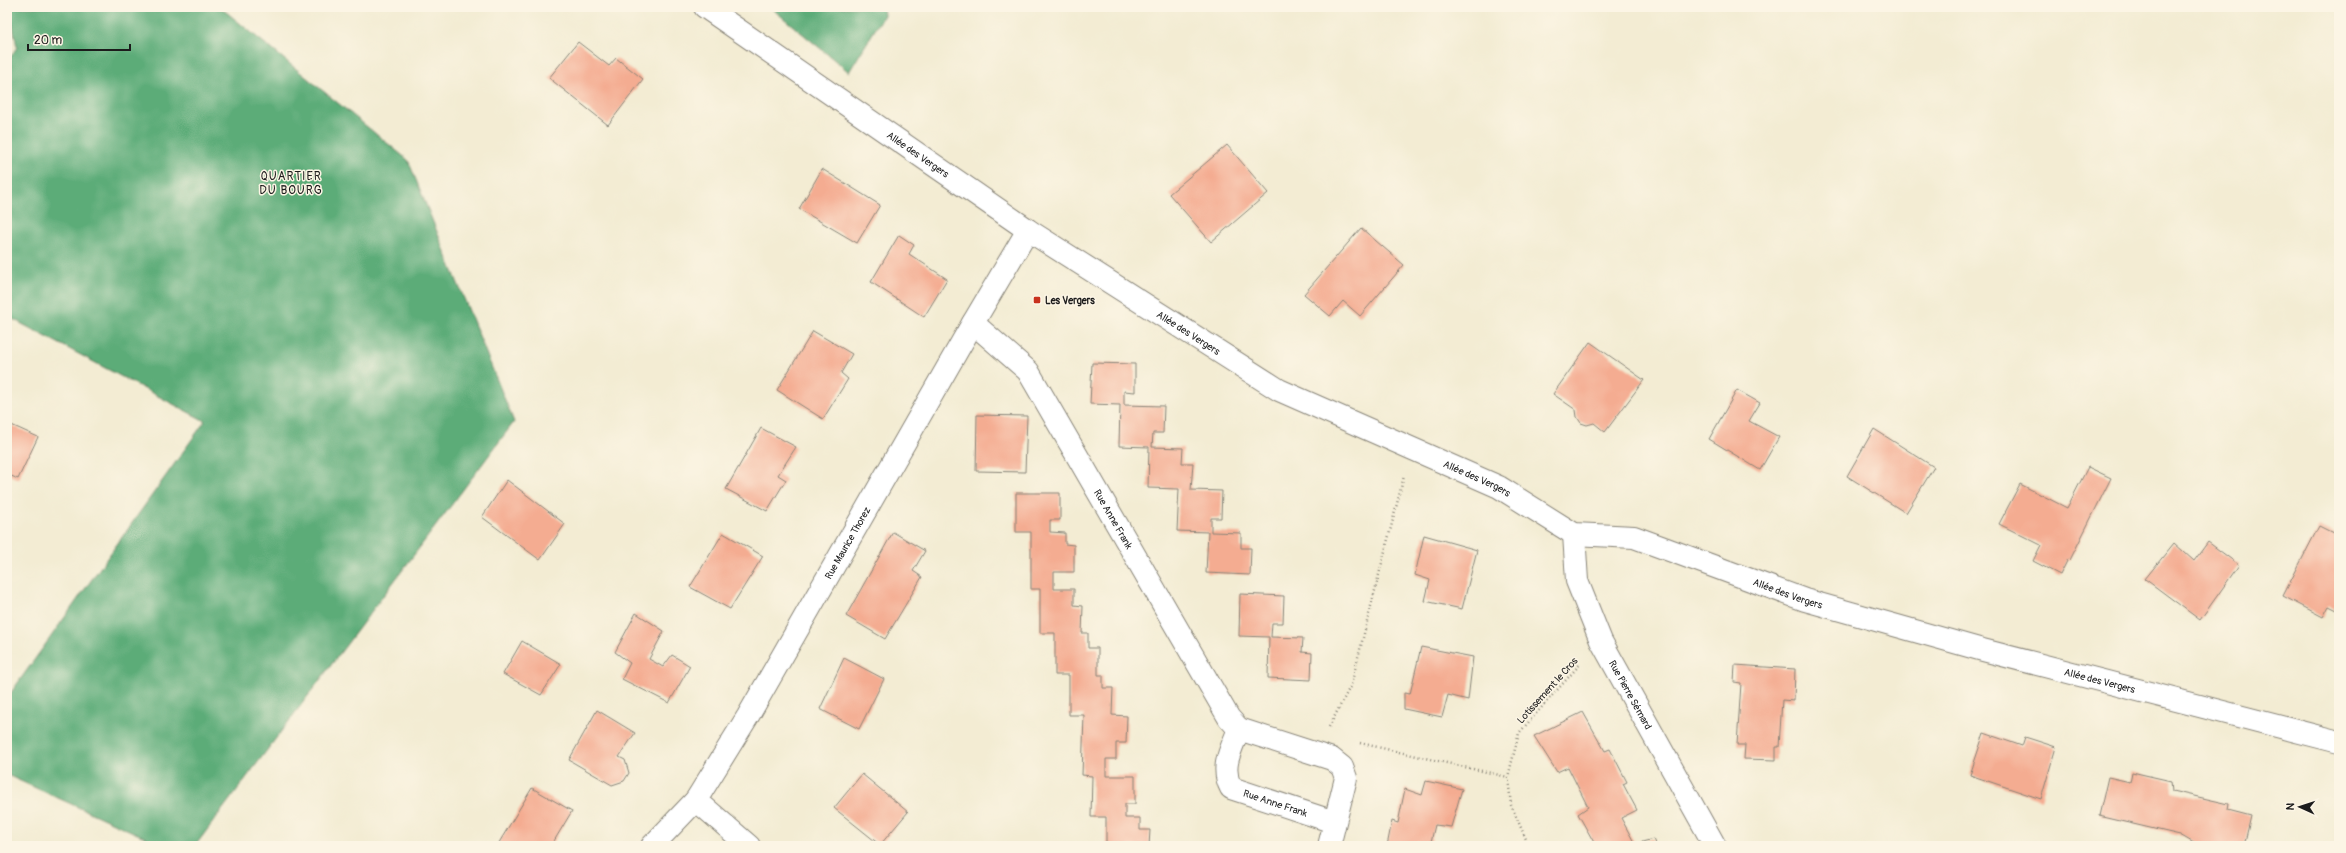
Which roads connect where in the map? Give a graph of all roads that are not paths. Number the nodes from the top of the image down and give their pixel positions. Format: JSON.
{"nodes":[{"id":1,"x":705,"y":7,"type":"edge"},
{"id":2,"x":1028,"y":230,"type":"junction"},
{"id":3,"x":973,"y":323,"type":"junction"},
{"id":4,"x":1574,"y":534,"type":"junction"},
{"id":5,"x":1239,"y":729,"type":"junction"},
{"id":6,"x":2339,"y":742,"type":"edge"},
{"id":7,"x":696,"y":800,"type":"junction"},
{"id":8,"x":1334,"y":822,"type":"junction"},
{"id":9,"x":652,"y":846,"type":"edge"},
{"id":10,"x":749,"y":846,"type":"edge"},
{"id":11,"x":1329,"y":846,"type":"edge"},
{"id":12,"x":1715,"y":846,"type":"edge"}],
"edges":[{"from":1,"to":2,"type":"street","name":"Allée des Vergers"},
{"from":2,"to":3,"type":"street","name":"Rue Maurice Thorez"},
{"from":2,"to":4,"type":"street","name":"Allée des Vergers"},
{"from":3,"to":5,"type":"street","name":"Rue Anne Frank"},
{"from":3,"to":7,"type":"street","name":"Rue Maurice Thorez"},
{"from":4,"to":6,"type":"street","name":"Allée des Vergers"},
{"from":4,"to":12,"type":"street","name":"Rue Pierre Sémard"},
{"from":5,"to":8,"type":"street"},
{"from":5,"to":8,"type":"street","name":"Rue Anne Frank"},
{"from":7,"to":9,"type":"street","name":"Rue Maurice Thorez"},
{"from":7,"to":10,"type":"street"},
{"from":8,"to":11,"type":"street"}]}
